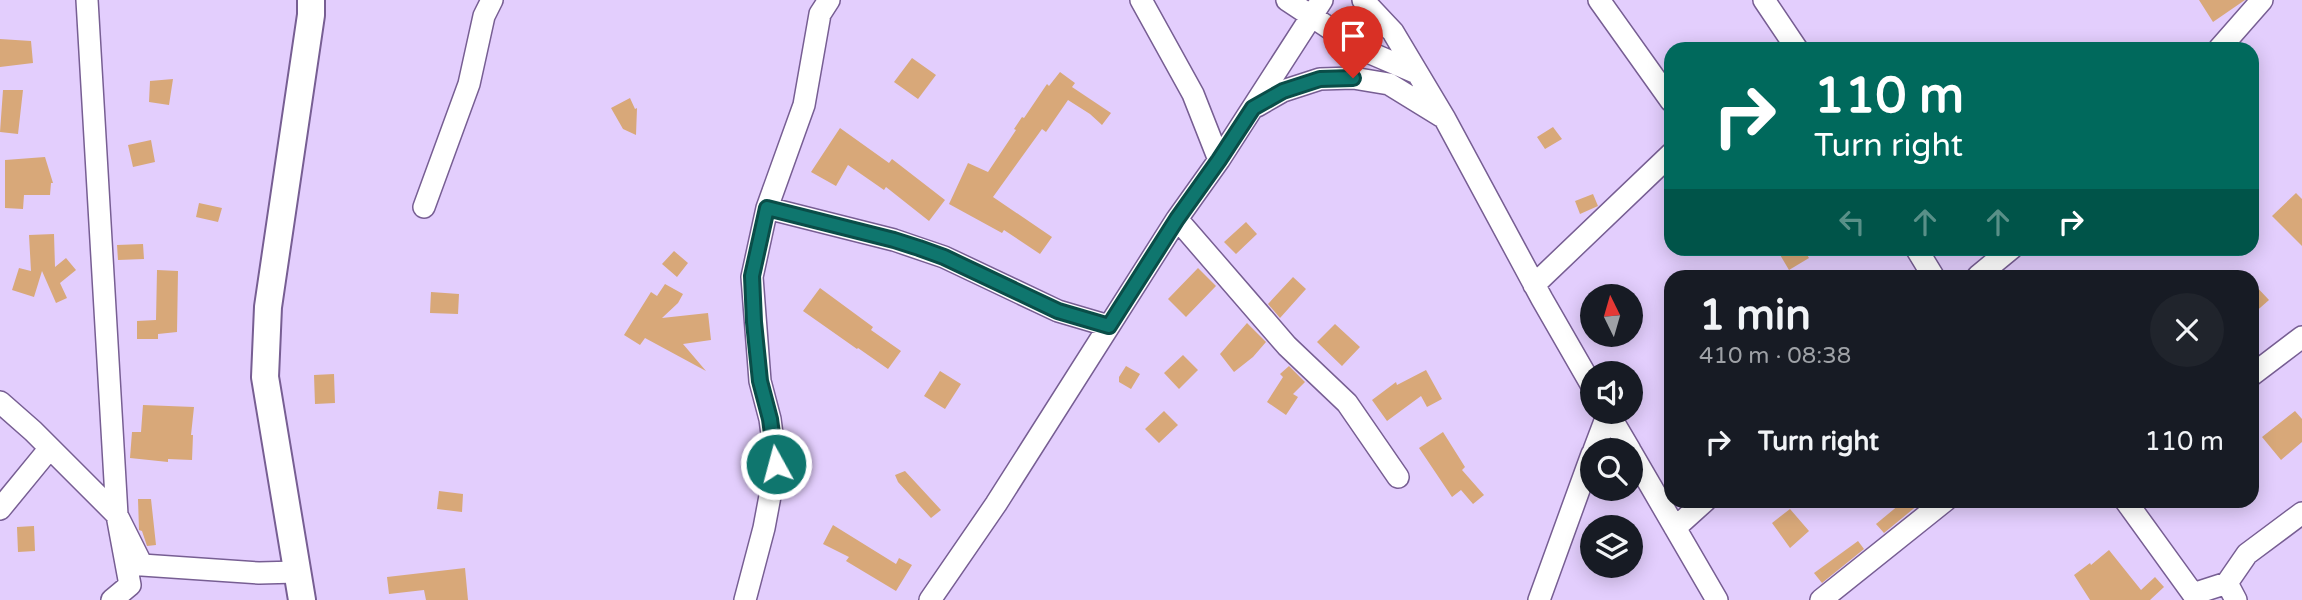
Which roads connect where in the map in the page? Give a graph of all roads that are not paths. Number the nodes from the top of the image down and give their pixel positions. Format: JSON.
{"nodes":[{"id":1,"x":87,"y":0,"type":"edge"},
{"id":2,"x":311,"y":0,"type":"edge"},
{"id":3,"x":492,"y":0,"type":"edge"},
{"id":4,"x":829,"y":0,"type":"edge"},
{"id":5,"x":1141,"y":0,"type":"edge"},
{"id":6,"x":1287,"y":0,"type":"edge"},
{"id":7,"x":1363,"y":0,"type":"edge"},
{"id":8,"x":1599,"y":0,"type":"edge"},
{"id":9,"x":1764,"y":0,"type":"edge"},
{"id":10,"x":2262,"y":0,"type":"edge"},
{"id":11,"x":1317,"y":8,"type":"edge"},
{"id":12,"x":1792,"y":42,"type":"edge"},
{"id":13,"x":2225,"y":42,"type":"edge"},
{"id":14,"x":1417,"y":73,"type":"junction"},
{"id":15,"x":1664,"y":91,"type":"edge"},
{"id":16,"x":1253,"y":108,"type":"junction"},
{"id":17,"x":1445,"y":119,"type":"junction"},
{"id":18,"x":1219,"y":160,"type":"junction"},
{"id":19,"x":1664,"y":162,"type":"edge"},
{"id":20,"x":424,"y":207,"type":"dead end"},
{"id":21,"x":767,"y":208,"type":"junction"},
{"id":22,"x":1177,"y":219,"type":"junction"},
{"id":23,"x":2002,"y":256,"type":"edge"},
{"id":24,"x":1985,"y":270,"type":"edge"},
{"id":25,"x":1534,"y":285,"type":"junction"},
{"id":26,"x":1109,"y":326,"type":"junction"},
{"id":27,"x":2302,"y":337,"type":"edge"},
{"id":28,"x":1580,"y":365,"type":"edge"},
{"id":29,"x":2259,"y":370,"type":"edge"},
{"id":30,"x":0,"y":402,"type":"edge"},
{"id":31,"x":50,"y":448,"type":"junction"},
{"id":32,"x":1643,"y":473,"type":"edge"},
{"id":33,"x":1398,"y":477,"type":"dead end"},
{"id":34,"x":1580,"y":488,"type":"edge"},
{"id":35,"x":1697,"y":508,"type":"edge"},
{"id":36,"x":1936,"y":508,"type":"edge"},
{"id":37,"x":2131,"y":508,"type":"edge"},
{"id":38,"x":0,"y":509,"type":"edge"},
{"id":39,"x":2302,"y":513,"type":"edge"},
{"id":40,"x":117,"y":515,"type":"junction"},
{"id":41,"x":1675,"y":528,"type":"junction"},
{"id":42,"x":296,"y":572,"type":"junction"},
{"id":43,"x":2232,"y":592,"type":"edge"},
{"id":44,"x":129,"y":593,"type":"edge"},
{"id":45,"x":112,"y":600,"type":"edge"},
{"id":46,"x":302,"y":600,"type":"edge"},
{"id":47,"x":745,"y":600,"type":"edge"},
{"id":48,"x":930,"y":600,"type":"edge"},
{"id":49,"x":1539,"y":600,"type":"edge"},
{"id":50,"x":1717,"y":600,"type":"edge"},
{"id":51,"x":1821,"y":600,"type":"edge"}],
"edges":[{"from":1,"to":40,"type":"street"},
{"from":2,"to":42,"type":"main road"},
{"from":3,"to":20,"type":"street"},
{"from":4,"to":21,"type":"street"},
{"from":5,"to":18,"type":"street"},
{"from":6,"to":11,"type":"street"},
{"from":7,"to":14,"type":"street"},
{"from":8,"to":15,"type":"street"},
{"from":9,"to":12,"type":"street"},
{"from":10,"to":13,"type":"street"},
{"from":11,"to":14,"type":"street"},
{"from":11,"to":16,"type":"street"},
{"from":14,"to":17,"type":"street"},
{"from":16,"to":17,"type":"street"},
{"from":16,"to":18,"type":"street"},
{"from":17,"to":25,"type":"street"},
{"from":18,"to":22,"type":"street"},
{"from":19,"to":25,"type":"street"},
{"from":21,"to":26,"type":"street"},
{"from":21,"to":47,"type":"street"},
{"from":22,"to":26,"type":"street"},
{"from":22,"to":33,"type":"street"},
{"from":23,"to":24,"type":"street"},
{"from":25,"to":28,"type":"street"},
{"from":26,"to":48,"type":"street"},
{"from":27,"to":29,"type":"street"},
{"from":30,"to":31,"type":"street"},
{"from":31,"to":38,"type":"street"},
{"from":31,"to":40,"type":"street"},
{"from":32,"to":41,"type":"street"},
{"from":34,"to":49,"type":"street"},
{"from":35,"to":41,"type":"street"},
{"from":36,"to":51,"type":"street"},
{"from":37,"to":43,"type":"street"},
{"from":39,"to":43,"type":"street"},
{"from":40,"to":42,"type":"street"},
{"from":40,"to":44,"type":"street"},
{"from":41,"to":50,"type":"street"},
{"from":42,"to":46,"type":"main road"},
{"from":44,"to":45,"type":"street"}]}
